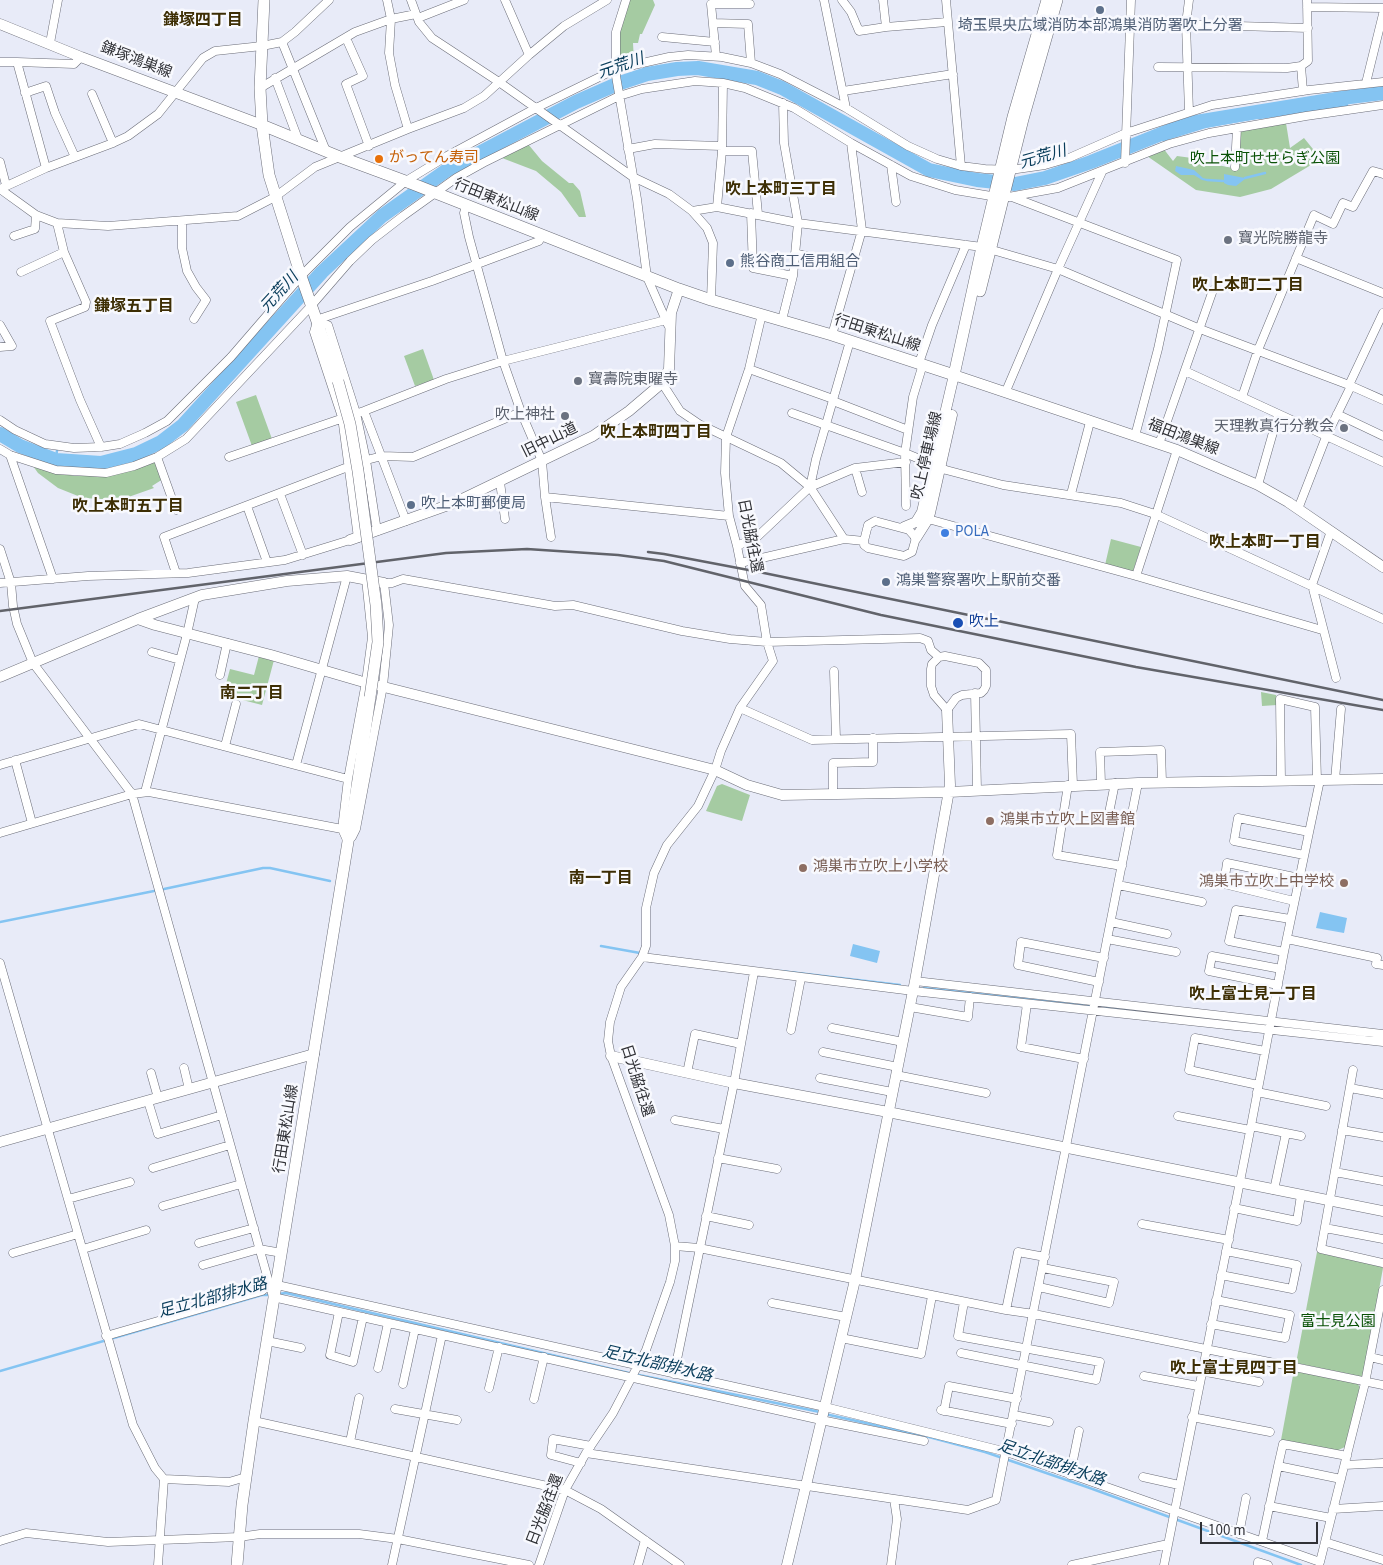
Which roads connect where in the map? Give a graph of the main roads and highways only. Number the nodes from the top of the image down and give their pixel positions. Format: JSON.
{"nodes":[{"id":1,"x":264,"y":0,"type":"edge"},
{"id":2,"x":1048,"y":0,"type":"edge"},
{"id":3,"x":1057,"y":0,"type":"edge"},
{"id":4,"x":262,"y":125,"type":"junction"},
{"id":5,"x":1005,"y":170,"type":"junction"},
{"id":6,"x":237,"y":1565,"type":"edge"}],
"edges":[{"from":1,"to":4,"type":"main road"},
{"from":2,"to":5,"type":"main road"},
{"from":3,"to":5,"type":"main road"},
{"from":4,"to":5,"type":"main road","name":"行田東松山線"},
{"from":4,"to":6,"type":"main road","name":"行田東松山線","bridge":true}]}
